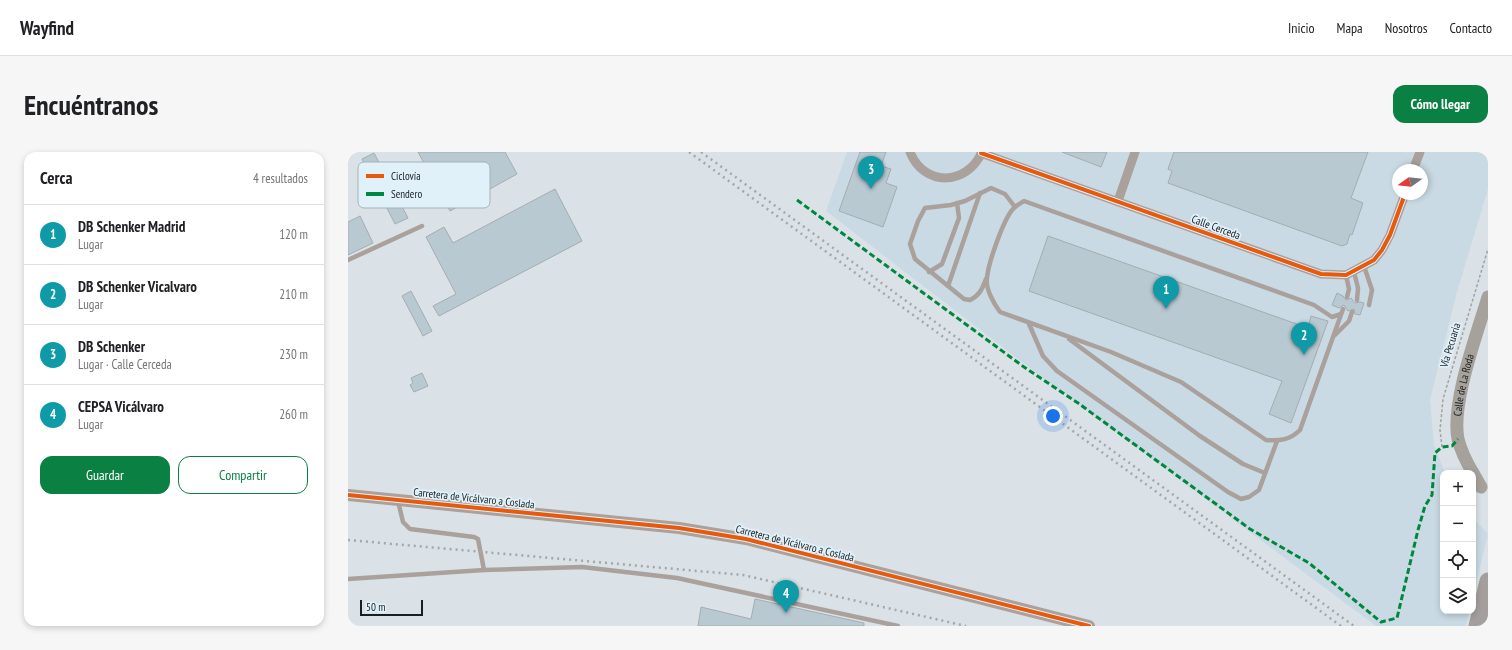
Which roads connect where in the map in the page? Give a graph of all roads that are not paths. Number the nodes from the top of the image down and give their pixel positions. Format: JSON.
{"nodes":[{"id":1,"x":910,"y":152,"type":"edge"},
{"id":2,"x":982,"y":152,"type":"edge"},
{"id":3,"x":1135,"y":152,"type":"edge"},
{"id":4,"x":1420,"y":152,"type":"edge"},
{"id":5,"x":1415,"y":164,"type":"edge"},
{"id":6,"x":980,"y":193,"type":"junction"},
{"id":7,"x":1403,"y":200,"type":"edge"},
{"id":8,"x":1118,"y":201,"type":"junction"},
{"id":9,"x":957,"y":203,"type":"junction"},
{"id":10,"x":1015,"y":207,"type":"junction"},
{"id":11,"x":422,"y":226,"type":"dead end"},
{"id":12,"x":348,"y":260,"type":"edge"},
{"id":13,"x":1364,"y":266,"type":"junction"},
{"id":14,"x":929,"y":272,"type":"junction"},
{"id":15,"x":1350,"y":274,"type":"junction"},
{"id":16,"x":986,"y":279,"type":"junction"},
{"id":17,"x":948,"y":286,"type":"junction"},
{"id":18,"x":1347,"y":297,"type":"dead end"},
{"id":19,"x":1488,"y":297,"type":"edge"},
{"id":20,"x":1357,"y":300,"type":"dead end"},
{"id":21,"x":1369,"y":305,"type":"dead end"},
{"id":22,"x":1343,"y":309,"type":"dead end"},
{"id":23,"x":1352,"y":312,"type":"dead end"},
{"id":24,"x":1341,"y":314,"type":"junction"},
{"id":25,"x":1029,"y":324,"type":"junction"},
{"id":26,"x":1064,"y":336,"type":"junction"},
{"id":27,"x":1333,"y":336,"type":"junction"},
{"id":28,"x":1277,"y":441,"type":"junction"},
{"id":29,"x":1471,"y":470,"type":"edge"},
{"id":30,"x":1265,"y":472,"type":"junction"},
{"id":31,"x":1476,"y":478,"type":"edge"},
{"id":32,"x":1481,"y":487,"type":"dead end"},
{"id":33,"x":348,"y":495,"type":"edge"},
{"id":34,"x":397,"y":499,"type":"junction"},
{"id":35,"x":484,"y":570,"type":"junction"},
{"id":36,"x":348,"y":579,"type":"edge"},
{"id":37,"x":1488,"y":581,"type":"edge"},
{"id":38,"x":898,"y":626,"type":"edge"},
{"id":39,"x":1089,"y":626,"type":"edge"},
{"id":40,"x":1477,"y":626,"type":"edge"}],
"edges":[{"from":1,"to":2,"type":"street","name":"Calle Cerceda"},
{"from":2,"to":8,"type":"street","name":"Calle Cerceda"},
{"from":3,"to":8,"type":"street"},
{"from":4,"to":5,"type":"street"},
{"from":6,"to":9,"type":"lane"},
{"from":6,"to":10,"type":"lane"},
{"from":6,"to":17,"type":"lane"},
{"from":7,"to":13,"type":"street"},
{"from":8,"to":15,"type":"street","name":"Calle Cerceda"},
{"from":9,"to":14,"type":"lane"},
{"from":9,"to":14,"type":"lane"},
{"from":10,"to":16,"type":"lane"},
{"from":10,"to":24,"type":"lane"},
{"from":11,"to":12,"type":"lane"},
{"from":13,"to":15,"type":"street"},
{"from":13,"to":21,"type":"lane"},
{"from":14,"to":17,"type":"lane"},
{"from":15,"to":18,"type":"lane"},
{"from":15,"to":20,"type":"lane"},
{"from":16,"to":17,"type":"lane"},
{"from":16,"to":25,"type":"lane"},
{"from":19,"to":29,"type":"main road","name":"Calle de La Roda"},
{"from":22,"to":24,"type":"lane"},
{"from":23,"to":27,"type":"lane"},
{"from":24,"to":27,"type":"lane"},
{"from":25,"to":26,"type":"lane"},
{"from":25,"to":30,"type":"lane"},
{"from":26,"to":28,"type":"lane"},
{"from":26,"to":30,"type":"lane"},
{"from":27,"to":28,"type":"lane"},
{"from":28,"to":30,"type":"lane"},
{"from":31,"to":32,"type":"main road","name":"Calle de La Roda"},
{"from":33,"to":34,"type":"street","name":"Carretera de Vicálvaro a Coslada"},
{"from":34,"to":35,"type":"lane"},
{"from":34,"to":39,"type":"street","name":"Carretera de Vicálvaro a Coslada"},
{"from":35,"to":36,"type":"lane"},
{"from":35,"to":38,"type":"lane"},
{"from":37,"to":40,"type":"highway"}]}
